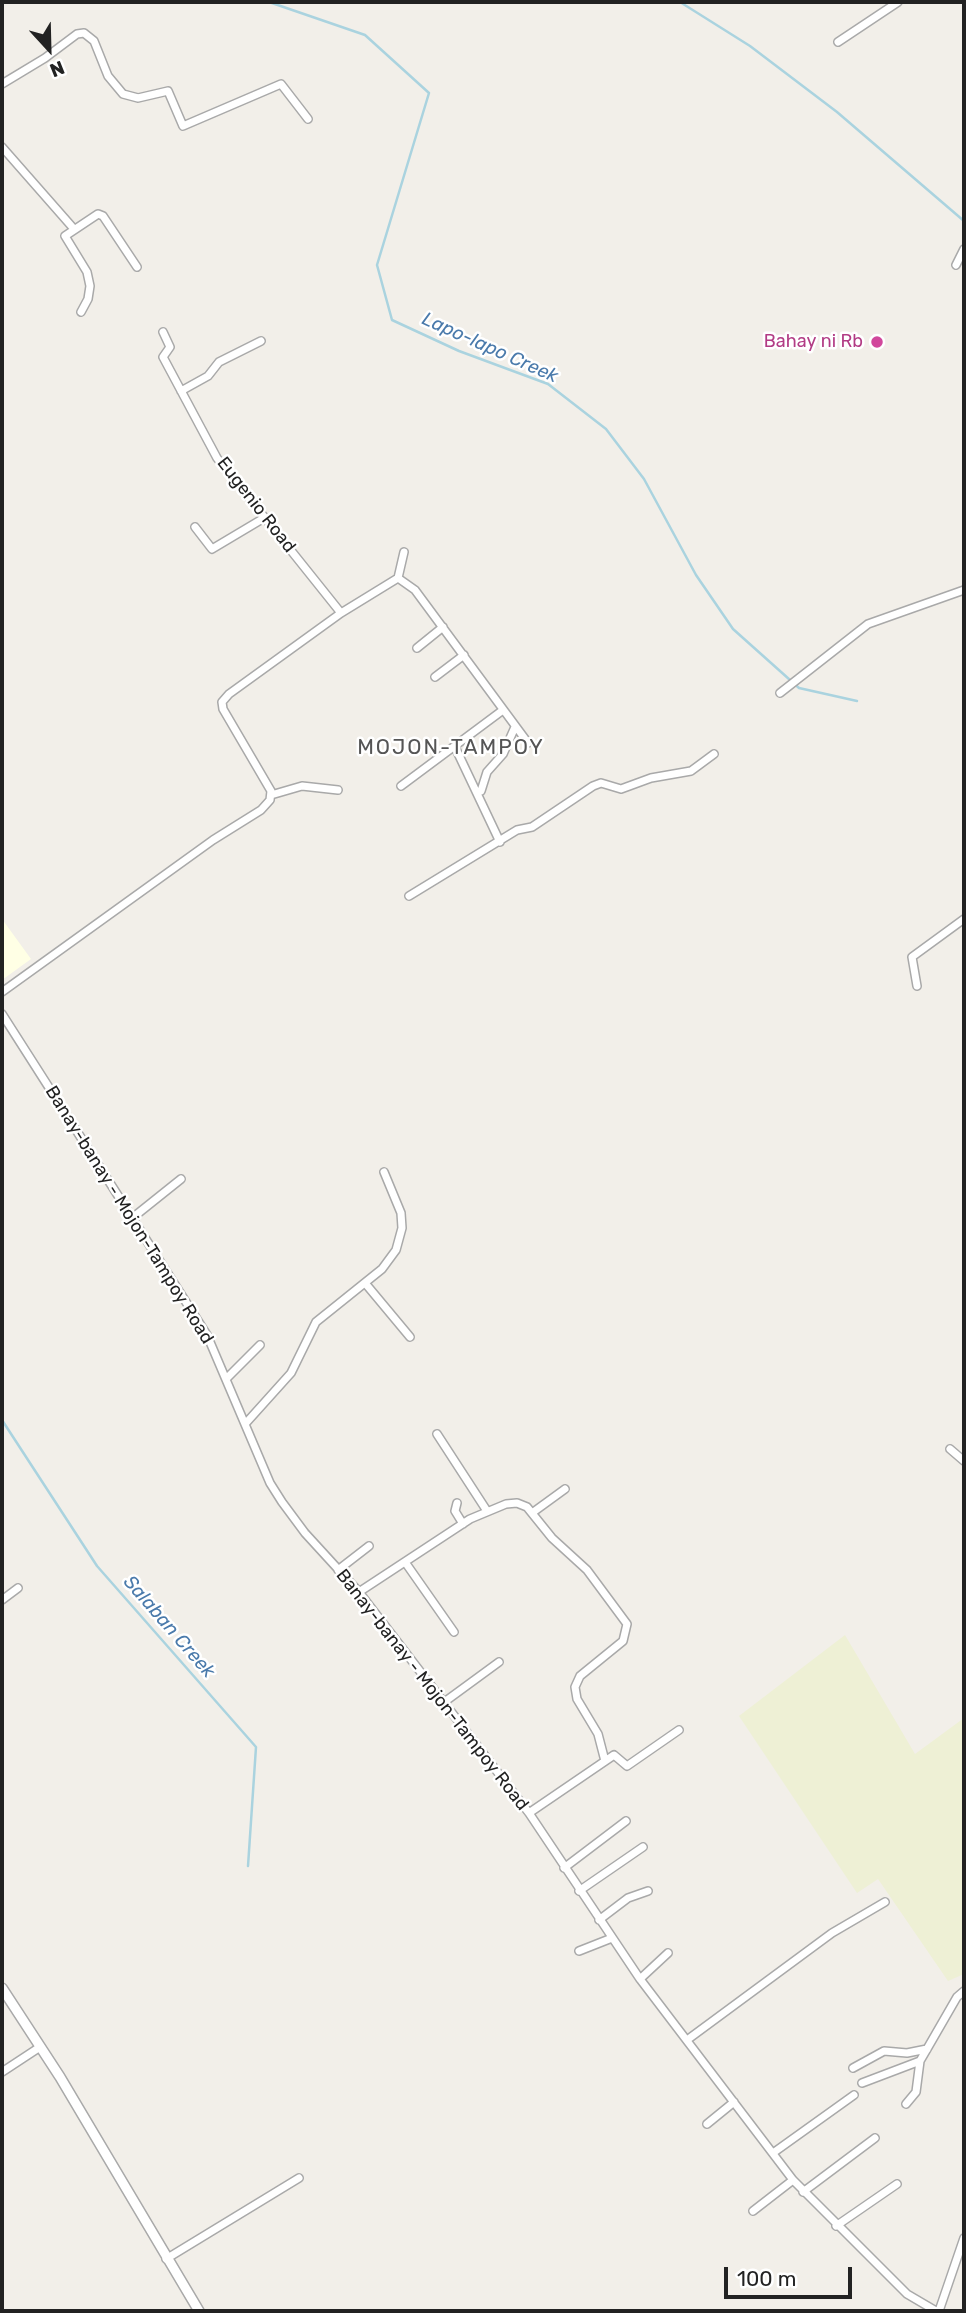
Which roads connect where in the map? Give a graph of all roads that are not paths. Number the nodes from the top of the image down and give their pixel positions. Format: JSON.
{"nodes":[{"id":1,"x":898,"y":2,"type":"edge"},
{"id":2,"x":838,"y":42,"type":"dead end"},
{"id":3,"x":2,"y":83,"type":"edge"},
{"id":4,"x":308,"y":119,"type":"dead end"},
{"id":5,"x":2,"y":147,"type":"edge"},
{"id":6,"x":74,"y":229,"type":"junction"},
{"id":7,"x":964,"y":249,"type":"edge"},
{"id":8,"x":956,"y":265,"type":"dead end"},
{"id":9,"x":137,"y":267,"type":"dead end"},
{"id":10,"x":80,"y":312,"type":"dead end"},
{"id":11,"x":163,"y":332,"type":"dead end"},
{"id":12,"x":261,"y":341,"type":"dead end"},
{"id":13,"x":181,"y":391,"type":"junction"},
{"id":14,"x":264,"y":517,"type":"junction"},
{"id":15,"x":195,"y":527,"type":"dead end"},
{"id":16,"x":404,"y":552,"type":"dead end"},
{"id":17,"x":398,"y":578,"type":"junction"},
{"id":18,"x":964,"y":590,"type":"edge"},
{"id":19,"x":341,"y":613,"type":"junction"},
{"id":20,"x":443,"y":627,"type":"junction"},
{"id":21,"x":417,"y":649,"type":"dead end"},
{"id":22,"x":464,"y":655,"type":"junction"},
{"id":23,"x":435,"y":677,"type":"dead end"},
{"id":24,"x":780,"y":693,"type":"dead end"},
{"id":25,"x":503,"y":710,"type":"junction"},
{"id":26,"x":515,"y":727,"type":"junction"},
{"id":27,"x":527,"y":743,"type":"dead end"},
{"id":28,"x":455,"y":747,"type":"junction"},
{"id":29,"x":714,"y":754,"type":"dead end"},
{"id":30,"x":401,"y":786,"type":"dead end"},
{"id":31,"x":338,"y":790,"type":"dead end"},
{"id":32,"x":481,"y":791,"type":"dead end"},
{"id":33,"x":271,"y":795,"type":"junction"},
{"id":34,"x":500,"y":842,"type":"junction"},
{"id":35,"x":409,"y":896,"type":"dead end"},
{"id":36,"x":964,"y":919,"type":"edge"},
{"id":37,"x":917,"y":986,"type":"dead end"},
{"id":38,"x":2,"y":992,"type":"edge"},
{"id":39,"x":2,"y":1014,"type":"edge"},
{"id":40,"x":384,"y":1172,"type":"dead end"},
{"id":41,"x":181,"y":1179,"type":"dead end"},
{"id":42,"x":131,"y":1219,"type":"junction"},
{"id":43,"x":365,"y":1283,"type":"junction"},
{"id":44,"x":410,"y":1337,"type":"dead end"},
{"id":45,"x":260,"y":1345,"type":"dead end"},
{"id":46,"x":227,"y":1378,"type":"junction"},
{"id":47,"x":246,"y":1423,"type":"junction"},
{"id":48,"x":437,"y":1434,"type":"dead end"},
{"id":49,"x":950,"y":1449,"type":"dead end"},
{"id":50,"x":964,"y":1461,"type":"edge"},
{"id":51,"x":565,"y":1489,"type":"dead end"},
{"id":52,"x":457,"y":1503,"type":"dead end"},
{"id":53,"x":488,"y":1511,"type":"junction"},
{"id":54,"x":532,"y":1513,"type":"junction"},
{"id":55,"x":463,"y":1524,"type":"junction"},
{"id":56,"x":369,"y":1546,"type":"dead end"},
{"id":57,"x":405,"y":1562,"type":"junction"},
{"id":58,"x":338,"y":1570,"type":"junction"},
{"id":59,"x":18,"y":1588,"type":"dead end"},
{"id":60,"x":359,"y":1592,"type":"junction"},
{"id":61,"x":2,"y":1600,"type":"edge"},
{"id":62,"x":454,"y":1632,"type":"dead end"},
{"id":63,"x":499,"y":1662,"type":"dead end"},
{"id":64,"x":443,"y":1703,"type":"junction"},
{"id":65,"x":679,"y":1730,"type":"dead end"},
{"id":66,"x":605,"y":1761,"type":"junction"},
{"id":67,"x":528,"y":1813,"type":"junction"},
{"id":68,"x":626,"y":1821,"type":"dead end"},
{"id":69,"x":643,"y":1847,"type":"dead end"},
{"id":70,"x":564,"y":1868,"type":"junction"},
{"id":71,"x":579,"y":1891,"type":"junction"},
{"id":72,"x":648,"y":1891,"type":"dead end"},
{"id":73,"x":885,"y":1902,"type":"dead end"},
{"id":74,"x":599,"y":1920,"type":"junction"},
{"id":75,"x":612,"y":1938,"type":"junction"},
{"id":76,"x":579,"y":1951,"type":"dead end"},
{"id":77,"x":668,"y":1953,"type":"dead end"},
{"id":78,"x":640,"y":1979,"type":"junction"},
{"id":79,"x":2,"y":1988,"type":"edge"},
{"id":80,"x":964,"y":1991,"type":"edge"},
{"id":81,"x":687,"y":2040,"type":"junction"},
{"id":82,"x":40,"y":2047,"type":"junction"},
{"id":83,"x":927,"y":2049,"type":"junction"},
{"id":84,"x":920,"y":2062,"type":"junction"},
{"id":85,"x":853,"y":2068,"type":"dead end"},
{"id":86,"x":2,"y":2072,"type":"edge"},
{"id":87,"x":862,"y":2083,"type":"dead end"},
{"id":88,"x":854,"y":2095,"type":"dead end"},
{"id":89,"x":734,"y":2102,"type":"junction"},
{"id":90,"x":906,"y":2104,"type":"dead end"},
{"id":91,"x":706,"y":2124,"type":"dead end"},
{"id":92,"x":875,"y":2138,"type":"dead end"},
{"id":93,"x":773,"y":2153,"type":"junction"},
{"id":94,"x":299,"y":2178,"type":"dead end"},
{"id":95,"x":793,"y":2180,"type":"junction"},
{"id":96,"x":897,"y":2183,"type":"dead end"},
{"id":97,"x":803,"y":2192,"type":"junction"},
{"id":98,"x":753,"y":2211,"type":"dead end"},
{"id":99,"x":836,"y":2226,"type":"junction"},
{"id":100,"x":964,"y":2238,"type":"edge"},
{"id":101,"x":166,"y":2259,"type":"junction"},
{"id":102,"x":199,"y":2311,"type":"edge"},
{"id":103,"x":938,"y":2311,"type":"edge"}],
"edges":[{"from":1,"to":2,"type":"street"},
{"from":3,"to":4,"type":"street"},
{"from":5,"to":6,"type":"street"},
{"from":6,"to":9,"type":"street"},
{"from":6,"to":10,"type":"street"},
{"from":7,"to":8,"type":"street"},
{"from":11,"to":13,"type":"street","name":"Eugenio Road"},
{"from":12,"to":13,"type":"street"},
{"from":13,"to":14,"type":"street","name":"Eugenio Road"},
{"from":14,"to":15,"type":"street"},
{"from":14,"to":19,"type":"street","name":"Eugenio Road"},
{"from":16,"to":17,"type":"street"},
{"from":17,"to":19,"type":"street"},
{"from":17,"to":20,"type":"street"},
{"from":18,"to":24,"type":"street"},
{"from":19,"to":33,"type":"street"},
{"from":20,"to":21,"type":"street"},
{"from":20,"to":22,"type":"street"},
{"from":22,"to":23,"type":"street"},
{"from":22,"to":25,"type":"street"},
{"from":25,"to":26,"type":"street"},
{"from":25,"to":28,"type":"street"},
{"from":26,"to":27,"type":"street"},
{"from":26,"to":32,"type":"street"},
{"from":28,"to":30,"type":"street"},
{"from":28,"to":34,"type":"street"},
{"from":29,"to":34,"type":"street"},
{"from":31,"to":33,"type":"street"},
{"from":33,"to":38,"type":"street"},
{"from":34,"to":35,"type":"street"},
{"from":36,"to":37,"type":"street"},
{"from":39,"to":42,"type":"street","name":"Banay-banay - Mojon-Tampoy Road"},
{"from":40,"to":43,"type":"street"},
{"from":41,"to":42,"type":"street"},
{"from":42,"to":46,"type":"street","name":"Banay-banay - Mojon-Tampoy Road"},
{"from":43,"to":44,"type":"street"},
{"from":43,"to":47,"type":"street"},
{"from":45,"to":46,"type":"street"},
{"from":46,"to":47,"type":"street","name":"Banay-banay - Mojon-Tampoy Road"},
{"from":47,"to":58,"type":"street","name":"Banay-banay - Mojon-Tampoy Road"},
{"from":48,"to":53,"type":"street"},
{"from":49,"to":50,"type":"street"},
{"from":51,"to":54,"type":"street"},
{"from":52,"to":55,"type":"street"},
{"from":53,"to":54,"type":"street"},
{"from":53,"to":55,"type":"street"},
{"from":54,"to":66,"type":"street"},
{"from":55,"to":57,"type":"street"},
{"from":56,"to":58,"type":"street"},
{"from":57,"to":60,"type":"street"},
{"from":57,"to":62,"type":"street"},
{"from":58,"to":60,"type":"street","name":"Banay-banay - Mojon-Tampoy Road"},
{"from":59,"to":61,"type":"street"},
{"from":60,"to":64,"type":"street","name":"Banay-banay - Mojon-Tampoy Road"},
{"from":63,"to":64,"type":"street"},
{"from":64,"to":67,"type":"street","name":"Banay-banay - Mojon-Tampoy Road"},
{"from":65,"to":66,"type":"street"},
{"from":66,"to":67,"type":"street"},
{"from":67,"to":70,"type":"street","name":"Banay-banay - Mojon-Tampoy Road"},
{"from":68,"to":70,"type":"street"},
{"from":69,"to":71,"type":"street"},
{"from":70,"to":71,"type":"street","name":"Banay-banay - Mojon-Tampoy Road"},
{"from":71,"to":74,"type":"street","name":"Banay-banay - Mojon-Tampoy Road"},
{"from":72,"to":74,"type":"street"},
{"from":73,"to":81,"type":"street"},
{"from":74,"to":75,"type":"street","name":"Banay-banay - Mojon-Tampoy Road"},
{"from":75,"to":76,"type":"street"},
{"from":75,"to":78,"type":"street","name":"Banay-banay - Mojon-Tampoy Road"},
{"from":77,"to":78,"type":"street"},
{"from":78,"to":81,"type":"street","name":"Banay-banay - Mojon-Tampoy Road"},
{"from":79,"to":82,"type":"street"},
{"from":80,"to":83,"type":"street"},
{"from":81,"to":89,"type":"street","name":"Banay-banay - Mojon-Tampoy Road"},
{"from":82,"to":86,"type":"street"},
{"from":82,"to":101,"type":"street"},
{"from":83,"to":84,"type":"street"},
{"from":83,"to":85,"type":"street"},
{"from":84,"to":87,"type":"street"},
{"from":84,"to":90,"type":"street"},
{"from":88,"to":93,"type":"street"},
{"from":89,"to":91,"type":"street"},
{"from":89,"to":93,"type":"street","name":"Banay-banay - Mojon-Tampoy Road"},
{"from":92,"to":97,"type":"street"},
{"from":93,"to":95,"type":"street","name":"Banay-banay - Mojon-Tampoy Road"},
{"from":94,"to":101,"type":"street"},
{"from":95,"to":97,"type":"street","name":"Banay-banay - Mojon-Tampoy Road"},
{"from":95,"to":98,"type":"street"},
{"from":96,"to":99,"type":"street"},
{"from":97,"to":99,"type":"street","name":"Banay-banay - Mojon-Tampoy Road"},
{"from":99,"to":103,"type":"street","name":"Banay-banay - Mojon-Tampoy Road"},
{"from":100,"to":103,"type":"street"},
{"from":101,"to":102,"type":"street"}]}
